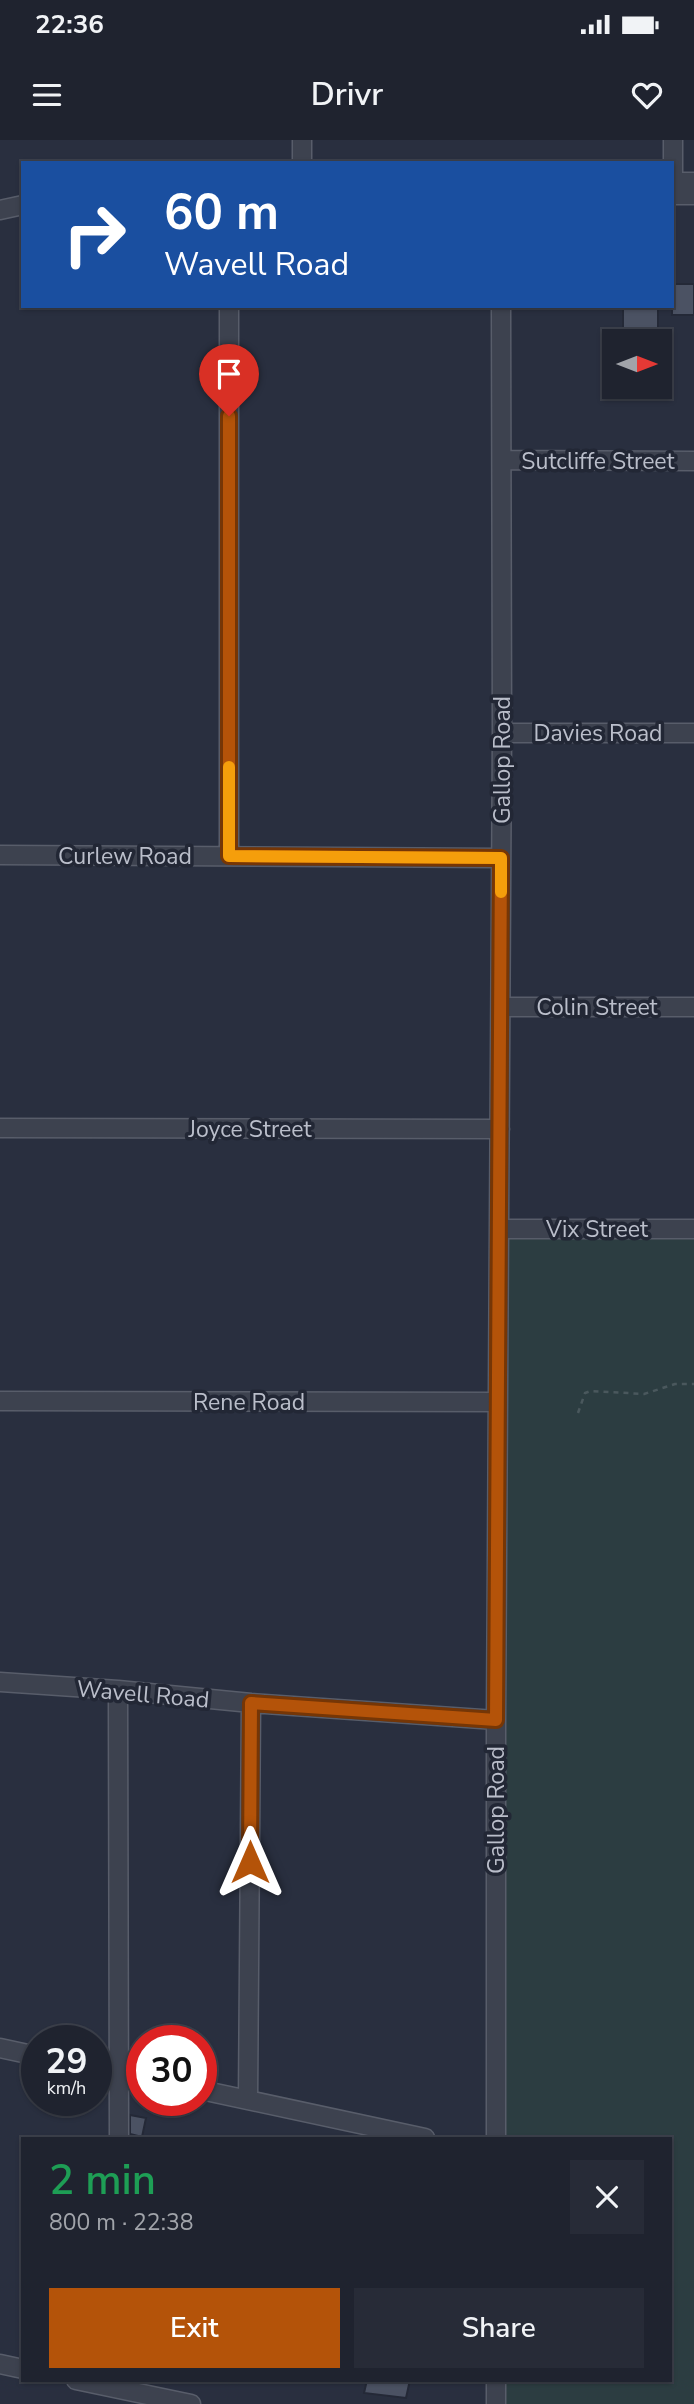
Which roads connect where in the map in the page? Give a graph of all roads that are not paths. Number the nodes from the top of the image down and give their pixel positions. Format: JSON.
{"nodes":[{"id":1,"x":302,"y":140,"type":"edge"},
{"id":2,"x":673,"y":140,"type":"edge"},
{"id":3,"x":302,"y":161,"type":"edge"},
{"id":4,"x":673,"y":161,"type":"edge"},
{"id":5,"x":694,"y":183,"type":"edge"},
{"id":6,"x":674,"y":188,"type":"edge"},
{"id":7,"x":674,"y":190,"type":"edge"},
{"id":8,"x":694,"y":195,"type":"edge"},
{"id":9,"x":0,"y":201,"type":"edge"},
{"id":10,"x":21,"y":205,"type":"edge"},
{"id":11,"x":21,"y":205,"type":"edge"},
{"id":12,"x":0,"y":210,"type":"edge"},
{"id":13,"x":229,"y":308,"type":"edge"},
{"id":14,"x":501,"y":308,"type":"edge"},
{"id":15,"x":503,"y":460,"type":"junction"},
{"id":16,"x":694,"y":461,"type":"edge"},
{"id":17,"x":502,"y":733,"type":"junction"},
{"id":18,"x":694,"y":733,"type":"edge"},
{"id":19,"x":0,"y":855,"type":"edge"},
{"id":20,"x":229,"y":856,"type":"junction"},
{"id":21,"x":501,"y":858,"type":"junction"},
{"id":22,"x":501,"y":1007,"type":"junction"},
{"id":23,"x":694,"y":1007,"type":"edge"},
{"id":24,"x":0,"y":1128,"type":"edge"},
{"id":25,"x":500,"y":1129,"type":"junction"},
{"id":26,"x":499,"y":1229,"type":"junction"},
{"id":27,"x":694,"y":1229,"type":"edge"},
{"id":28,"x":0,"y":1401,"type":"edge"},
{"id":29,"x":498,"y":1402,"type":"junction"},
{"id":30,"x":0,"y":1682,"type":"edge"},
{"id":31,"x":118,"y":1690,"type":"junction"},
{"id":32,"x":251,"y":1703,"type":"junction"},
{"id":33,"x":496,"y":1720,"type":"junction"},
{"id":34,"x":0,"y":2048,"type":"edge"},
{"id":35,"x":21,"y":2053,"type":"edge"},
{"id":36,"x":112,"y":2071,"type":"edge"},
{"id":37,"x":120,"y":2073,"type":"junction"},
{"id":38,"x":126,"y":2074,"type":"edge"},
{"id":39,"x":217,"y":2093,"type":"edge"},
{"id":40,"x":248,"y":2100,"type":"junction"},
{"id":41,"x":119,"y":2137,"type":"edge"},
{"id":42,"x":420,"y":2137,"type":"edge"},
{"id":43,"x":496,"y":2137,"type":"edge"},
{"id":44,"x":0,"y":2364,"type":"edge"},
{"id":45,"x":21,"y":2369,"type":"edge"},
{"id":46,"x":83,"y":2382,"type":"edge"},
{"id":47,"x":496,"y":2382,"type":"edge"},
{"id":48,"x":117,"y":2391,"type":"edge"},
{"id":49,"x":191,"y":2404,"type":"edge"},
{"id":50,"x":496,"y":2404,"type":"edge"}],
"edges":[{"from":1,"to":3,"type":"street"},
{"from":2,"to":4,"type":"street"},
{"from":5,"to":6,"type":"street"},
{"from":7,"to":8,"type":"street"},
{"from":9,"to":10,"type":"street"},
{"from":11,"to":12,"type":"street"},
{"from":13,"to":20,"type":"street"},
{"from":14,"to":15,"type":"street","name":"Gallop Road"},
{"from":15,"to":16,"type":"street","name":"Sutcliffe Street"},
{"from":15,"to":17,"type":"street","name":"Gallop Road"},
{"from":17,"to":18,"type":"street","name":"Davies Road"},
{"from":17,"to":21,"type":"street","name":"Gallop Road"},
{"from":19,"to":20,"type":"street","name":"Curlew Road"},
{"from":20,"to":21,"type":"street","name":"Curlew Road"},
{"from":21,"to":22,"type":"street","name":"Gallop Road"},
{"from":22,"to":23,"type":"street","name":"Colin Street"},
{"from":22,"to":25,"type":"street","name":"Gallop Road"},
{"from":24,"to":25,"type":"street","name":"Joyce Street"},
{"from":25,"to":26,"type":"street","name":"Gallop Road"},
{"from":26,"to":27,"type":"street","name":"Vix Street"},
{"from":26,"to":29,"type":"street","name":"Gallop Road"},
{"from":28,"to":29,"type":"street","name":"Rene Road"},
{"from":29,"to":33,"type":"street","name":"Gallop Road"},
{"from":30,"to":31,"type":"street","name":"Wavell Road"},
{"from":31,"to":32,"type":"street","name":"Wavell Road"},
{"from":31,"to":37,"type":"street"},
{"from":32,"to":33,"type":"street","name":"Wavell Road"},
{"from":32,"to":40,"type":"street"},
{"from":33,"to":43,"type":"street","name":"Gallop Road"},
{"from":34,"to":35,"type":"street"},
{"from":36,"to":37,"type":"street"},
{"from":37,"to":38,"type":"street"},
{"from":37,"to":41,"type":"street"},
{"from":39,"to":40,"type":"street"},
{"from":40,"to":42,"type":"street"},
{"from":44,"to":45,"type":"street"},
{"from":46,"to":48,"type":"street"},
{"from":47,"to":50,"type":"street"},
{"from":48,"to":49,"type":"street"}]}
